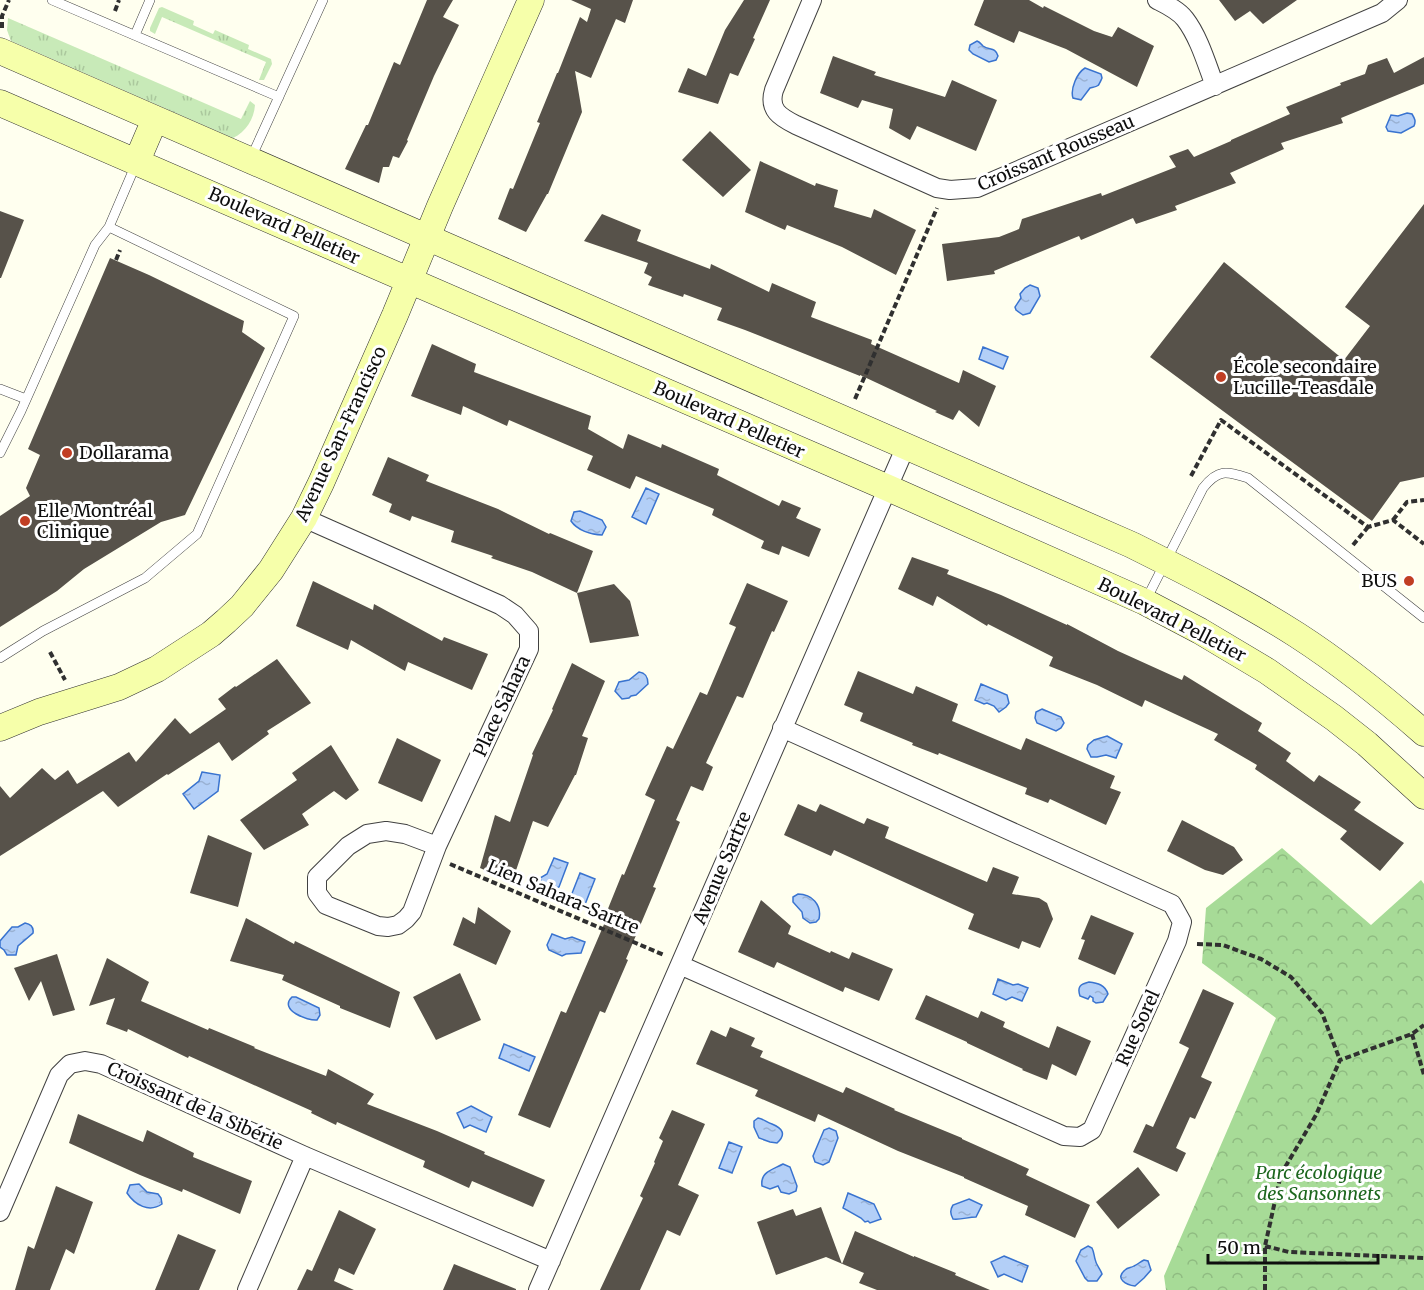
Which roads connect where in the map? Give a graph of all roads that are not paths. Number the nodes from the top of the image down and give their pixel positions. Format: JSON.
{"nodes":[{"id":1,"x":52,"y":0,"type":"edge"},
{"id":2,"x":150,"y":0,"type":"edge"},
{"id":3,"x":322,"y":0,"type":"edge"},
{"id":4,"x":531,"y":0,"type":"edge"},
{"id":5,"x":812,"y":0,"type":"edge"},
{"id":6,"x":1157,"y":0,"type":"edge"},
{"id":7,"x":1398,"y":0,"type":"edge"},
{"id":8,"x":135,"y":36,"type":"junction"},
{"id":9,"x":1,"y":41,"type":"edge"},
{"id":10,"x":1215,"y":86,"type":"junction"},
{"id":11,"x":279,"y":98,"type":"junction"},
{"id":12,"x":0,"y":102,"type":"edge"},
{"id":13,"x":155,"y":119,"type":"junction"},
{"id":14,"x":250,"y":160,"type":"junction"},
{"id":15,"x":137,"y":162,"type":"junction"},
{"id":16,"x":109,"y":226,"type":"junction"},
{"id":17,"x":427,"y":238,"type":"junction"},
{"id":18,"x":410,"y":280,"type":"junction"},
{"id":19,"x":0,"y":389,"type":"edge"},
{"id":20,"x":26,"y":399,"type":"junction"},
{"id":21,"x":906,"y":446,"type":"junction"},
{"id":22,"x":0,"y":453,"type":"edge"},
{"id":23,"x":888,"y":488,"type":"junction"},
{"id":24,"x":304,"y":518,"type":"junction"},
{"id":25,"x":1165,"y":561,"type":"junction"},
{"id":26,"x":1145,"y":602,"type":"junction"},
{"id":27,"x":1424,"y":618,"type":"edge"},
{"id":28,"x":0,"y":657,"type":"edge"},
{"id":29,"x":0,"y":728,"type":"edge"},
{"id":30,"x":782,"y":728,"type":"junction"},
{"id":31,"x":1424,"y":733,"type":"edge"},
{"id":32,"x":1424,"y":796,"type":"edge"},
{"id":33,"x":435,"y":851,"type":"junction"},
{"id":34,"x":680,"y":965,"type":"junction"},
{"id":35,"x":305,"y":1156,"type":"junction"},
{"id":36,"x":0,"y":1212,"type":"edge"},
{"id":37,"x":551,"y":1261,"type":"junction"},
{"id":38,"x":247,"y":1290,"type":"edge"},
{"id":39,"x":538,"y":1290,"type":"edge"}],
"edges":[{"from":1,"to":8,"type":"lane"},
{"from":2,"to":8,"type":"lane"},
{"from":3,"to":11,"type":"lane"},
{"from":4,"to":17,"type":"street","name":"Avenue San-Francisco"},
{"from":5,"to":10,"type":"street","name":"Croissant Rousseau"},
{"from":6,"to":10,"type":"street"},
{"from":7,"to":10,"type":"street","name":"Croissant Rousseau"},
{"from":8,"to":11,"type":"lane"},
{"from":9,"to":13,"type":"street"},
{"from":11,"to":14,"type":"lane"},
{"from":12,"to":15,"type":"street","name":"Boulevard Pelletier"},
{"from":13,"to":14,"type":"street"},
{"from":13,"to":15,"type":"street"},
{"from":14,"to":17,"type":"street"},
{"from":15,"to":16,"type":"lane"},
{"from":15,"to":18,"type":"street","name":"Boulevard Pelletier"},
{"from":16,"to":20,"type":"lane"},
{"from":16,"to":28,"type":"lane"},
{"from":17,"to":18,"type":"street","name":"Avenue San-Francisco"},
{"from":17,"to":21,"type":"street"},
{"from":18,"to":23,"type":"street","name":"Boulevard Pelletier"},
{"from":18,"to":24,"type":"street","name":"Avenue San-Francisco"},
{"from":19,"to":20,"type":"lane"},
{"from":20,"to":22,"type":"lane"},
{"from":21,"to":23,"type":"street","name":"Avenue Sartre"},
{"from":21,"to":25,"type":"street"},
{"from":23,"to":26,"type":"street","name":"Boulevard Pelletier"},
{"from":23,"to":30,"type":"street","name":"Avenue Sartre"},
{"from":24,"to":29,"type":"street","name":"Avenue San-Francisco"},
{"from":24,"to":33,"type":"street","name":"Place Sahara"},
{"from":25,"to":26,"type":"lane"},
{"from":25,"to":27,"type":"lane"},
{"from":25,"to":31,"type":"street"},
{"from":26,"to":32,"type":"street","name":"Boulevard Pelletier"},
{"from":30,"to":34,"type":"street","name":"Avenue Sartre"},
{"from":30,"to":34,"type":"street","name":"Rue Sorel"},
{"from":33,"to":33,"type":"street","name":"Place Sahara"},
{"from":34,"to":37,"type":"street","name":"Avenue Sartre"},
{"from":35,"to":36,"type":"street","name":"Croissant de la Sibérie"},
{"from":35,"to":37,"type":"street","name":"Croissant de la Sibérie"},
{"from":35,"to":38,"type":"street","name":"Croissant de la Sibérie"},
{"from":37,"to":39,"type":"street","name":"Avenue Sartre"}]}
